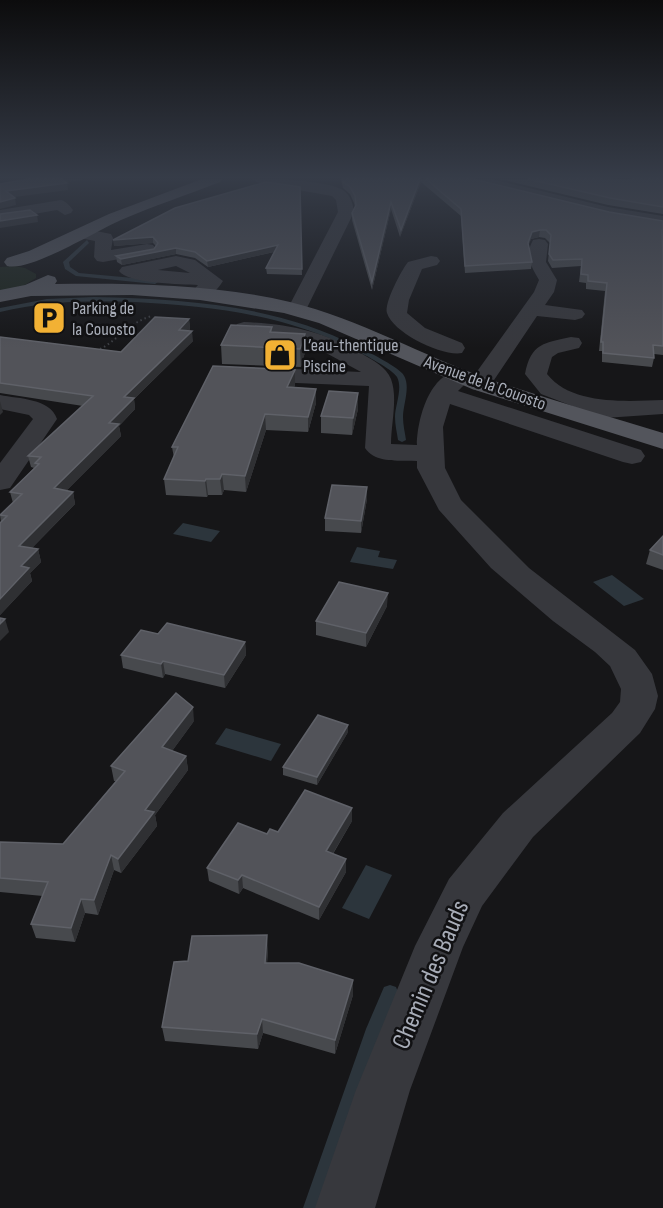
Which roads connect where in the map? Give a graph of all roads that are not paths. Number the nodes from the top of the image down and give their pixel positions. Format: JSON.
{"nodes":[{"id":1,"x":76,"y":235,"type":"edge"},
{"id":2,"x":78,"y":235,"type":"edge"},
{"id":3,"x":92,"y":235,"type":"edge"},
{"id":4,"x":334,"y":235,"type":"edge"},
{"id":5,"x":538,"y":244,"type":"edge"},
{"id":6,"x":147,"y":249,"type":"edge"},
{"id":7,"x":431,"y":261,"type":"dead end"},
{"id":8,"x":7,"y":262,"type":"edge"},
{"id":9,"x":48,"y":272,"type":"junction"},
{"id":10,"x":132,"y":289,"type":"junction"},
{"id":11,"x":31,"y":290,"type":"junction"},
{"id":12,"x":0,"y":296,"type":"edge"},
{"id":13,"x":297,"y":310,"type":"junction"},
{"id":14,"x":533,"y":310,"type":"junction"},
{"id":15,"x":575,"y":314,"type":"dead end"},
{"id":16,"x":244,"y":328,"type":"edge"},
{"id":17,"x":571,"y":343,"type":"dead end"},
{"id":18,"x":230,"y":373,"type":"edge"},
{"id":19,"x":379,"y":380,"type":"junction"},
{"id":20,"x":461,"y":385,"type":"junction"},
{"id":21,"x":0,"y":402,"type":"edge"},
{"id":22,"x":663,"y":407,"type":"edge"},
{"id":23,"x":611,"y":409,"type":"junction"},
{"id":24,"x":574,"y":414,"type":"junction"},
{"id":25,"x":663,"y":441,"type":"edge"},
{"id":26,"x":430,"y":453,"type":"junction"},
{"id":27,"x":632,"y":456,"type":"dead end"},
{"id":28,"x":0,"y":482,"type":"edge"},
{"id":29,"x":652,"y":694,"type":"edge"},
{"id":30,"x":345,"y":1208,"type":"edge"}],
"edges":[{"from":1,"to":8,"type":"main road"},
{"from":2,"to":9,"type":"main road"},
{"from":3,"to":6,"type":"street"},
{"from":4,"to":13,"type":"street"},
{"from":5,"to":14,"type":"street","name":"Chemin des Bauds"},
{"from":7,"to":20,"type":"street"},
{"from":8,"to":9,"type":"main road","name":"Avenue de la Couosto"},
{"from":9,"to":10,"type":"main road","name":"Avenue de la Couosto"},
{"from":9,"to":11,"type":"main road"},
{"from":10,"to":11,"type":"main road","name":"Avenue de la Couosto"},
{"from":10,"to":13,"type":"main road","name":"Avenue de la Couosto"},
{"from":11,"to":12,"type":"main road"},
{"from":13,"to":20,"type":"main road","name":"Avenue de la Couosto"},
{"from":14,"to":15,"type":"street"},
{"from":14,"to":20,"type":"street","name":"Chemin des Bauds"},
{"from":16,"to":19,"type":"street"},
{"from":17,"to":23,"type":"street"},
{"from":18,"to":19,"type":"street"},
{"from":19,"to":26,"type":"street"},
{"from":20,"to":24,"type":"main road","name":"Avenue de la Couosto"},
{"from":20,"to":26,"type":"street","name":"Chemin des Bauds"},
{"from":20,"to":27,"type":"street"},
{"from":21,"to":28,"type":"street"},
{"from":22,"to":23,"type":"street"},
{"from":23,"to":24,"type":"street"},
{"from":24,"to":25,"type":"main road","name":"Avenue de la Couosto"},
{"from":26,"to":29,"type":"street","name":"Chemin des Bauds"},
{"from":29,"to":30,"type":"street","name":"Chemin des Bauds"}]}
